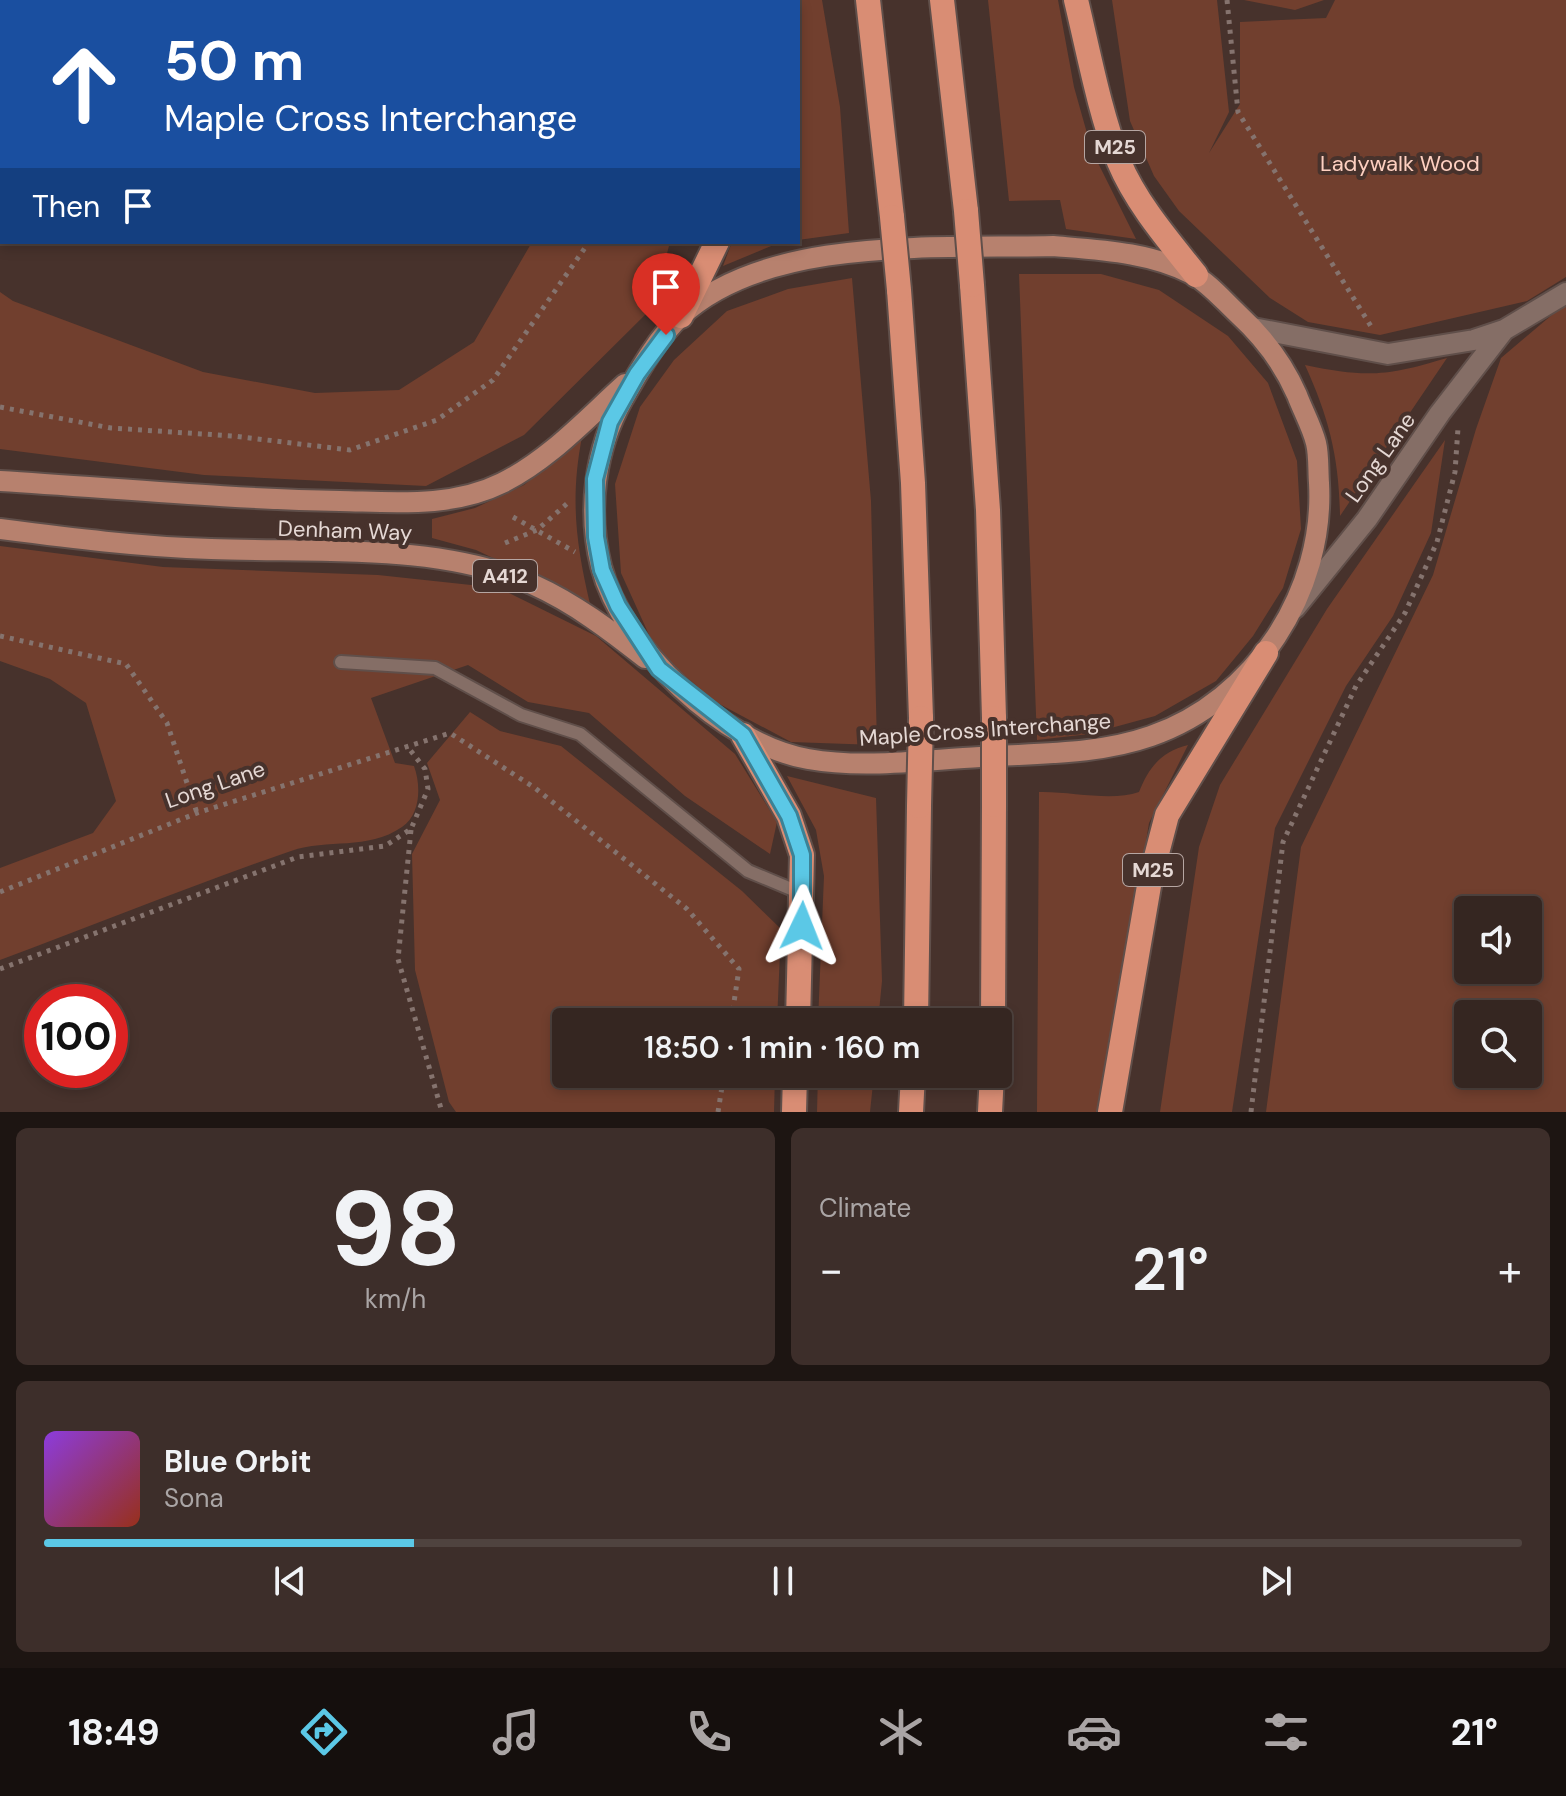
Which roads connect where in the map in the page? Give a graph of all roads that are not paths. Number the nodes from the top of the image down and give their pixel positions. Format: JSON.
{"nodes":[{"id":1,"x":868,"y":0,"type":"edge"},
{"id":2,"x":942,"y":0,"type":"edge"},
{"id":3,"x":1076,"y":0,"type":"edge"},
{"id":4,"x":716,"y":244,"type":"edge"},
{"id":5,"x":1196,"y":275,"type":"junction"},
{"id":6,"x":1566,"y":293,"type":"edge"},
{"id":7,"x":681,"y":316,"type":"junction"},
{"id":8,"x":1253,"y":328,"type":"junction"},
{"id":9,"x":1504,"y":330,"type":"junction"},
{"id":10,"x":637,"y":374,"type":"junction"},
{"id":11,"x":0,"y":481,"type":"edge"},
{"id":12,"x":0,"y":529,"type":"edge"},
{"id":13,"x":1294,"y":609,"type":"junction"},
{"id":14,"x":1266,"y":653,"type":"junction"},
{"id":15,"x":341,"y":662,"type":"dead end"},
{"id":16,"x":659,"y":669,"type":"junction"},
{"id":17,"x":743,"y":735,"type":"junction"},
{"id":18,"x":803,"y":894,"type":"junction"},
{"id":19,"x":799,"y":1008,"type":"edge"},
{"id":20,"x":916,"y":1008,"type":"edge"},
{"id":21,"x":993,"y":1008,"type":"edge"},
{"id":22,"x":795,"y":1088,"type":"edge"},
{"id":23,"x":912,"y":1088,"type":"edge"},
{"id":24,"x":991,"y":1088,"type":"edge"},
{"id":25,"x":794,"y":1112,"type":"edge"},
{"id":26,"x":911,"y":1112,"type":"edge"},
{"id":27,"x":990,"y":1112,"type":"edge"},
{"id":28,"x":1110,"y":1112,"type":"edge"}],
"edges":[{"from":1,"to":20,"type":"highway","bridge":true},
{"from":2,"to":21,"type":"highway","bridge":true},
{"from":3,"to":5,"type":"highway","number":"M25"},
{"from":4,"to":7,"type":"highway"},
{"from":5,"to":7,"type":"main road","name":"Maple Cross Interchange"},
{"from":5,"to":8,"type":"main road","name":"Maple Cross Interchange"},
{"from":6,"to":9,"type":"street","name":"Long Lane"},
{"from":7,"to":10,"type":"main road","name":"Maple Cross Interchange"},
{"from":8,"to":9,"type":"street","name":"Long Lane"},
{"from":8,"to":13,"type":"main road","name":"Maple Cross Interchange"},
{"from":9,"to":13,"type":"street","name":"Long Lane"},
{"from":10,"to":11,"type":"main road","name":"Denham Way"},
{"from":10,"to":16,"type":"main road","name":"Maple Cross Interchange"},
{"from":12,"to":16,"type":"main road","name":"Denham Way","number":"A412"},
{"from":13,"to":14,"type":"main road","name":"Maple Cross Interchange"},
{"from":14,"to":17,"type":"main road","name":"Maple Cross Interchange"},
{"from":14,"to":28,"type":"highway","number":"M25"},
{"from":15,"to":18,"type":"lane"},
{"from":16,"to":17,"type":"main road","name":"Maple Cross Interchange"},
{"from":17,"to":18,"type":"highway"},
{"from":18,"to":19,"type":"highway"},
{"from":22,"to":25,"type":"highway"},
{"from":23,"to":26,"type":"highway"},
{"from":24,"to":27,"type":"highway"}]}
